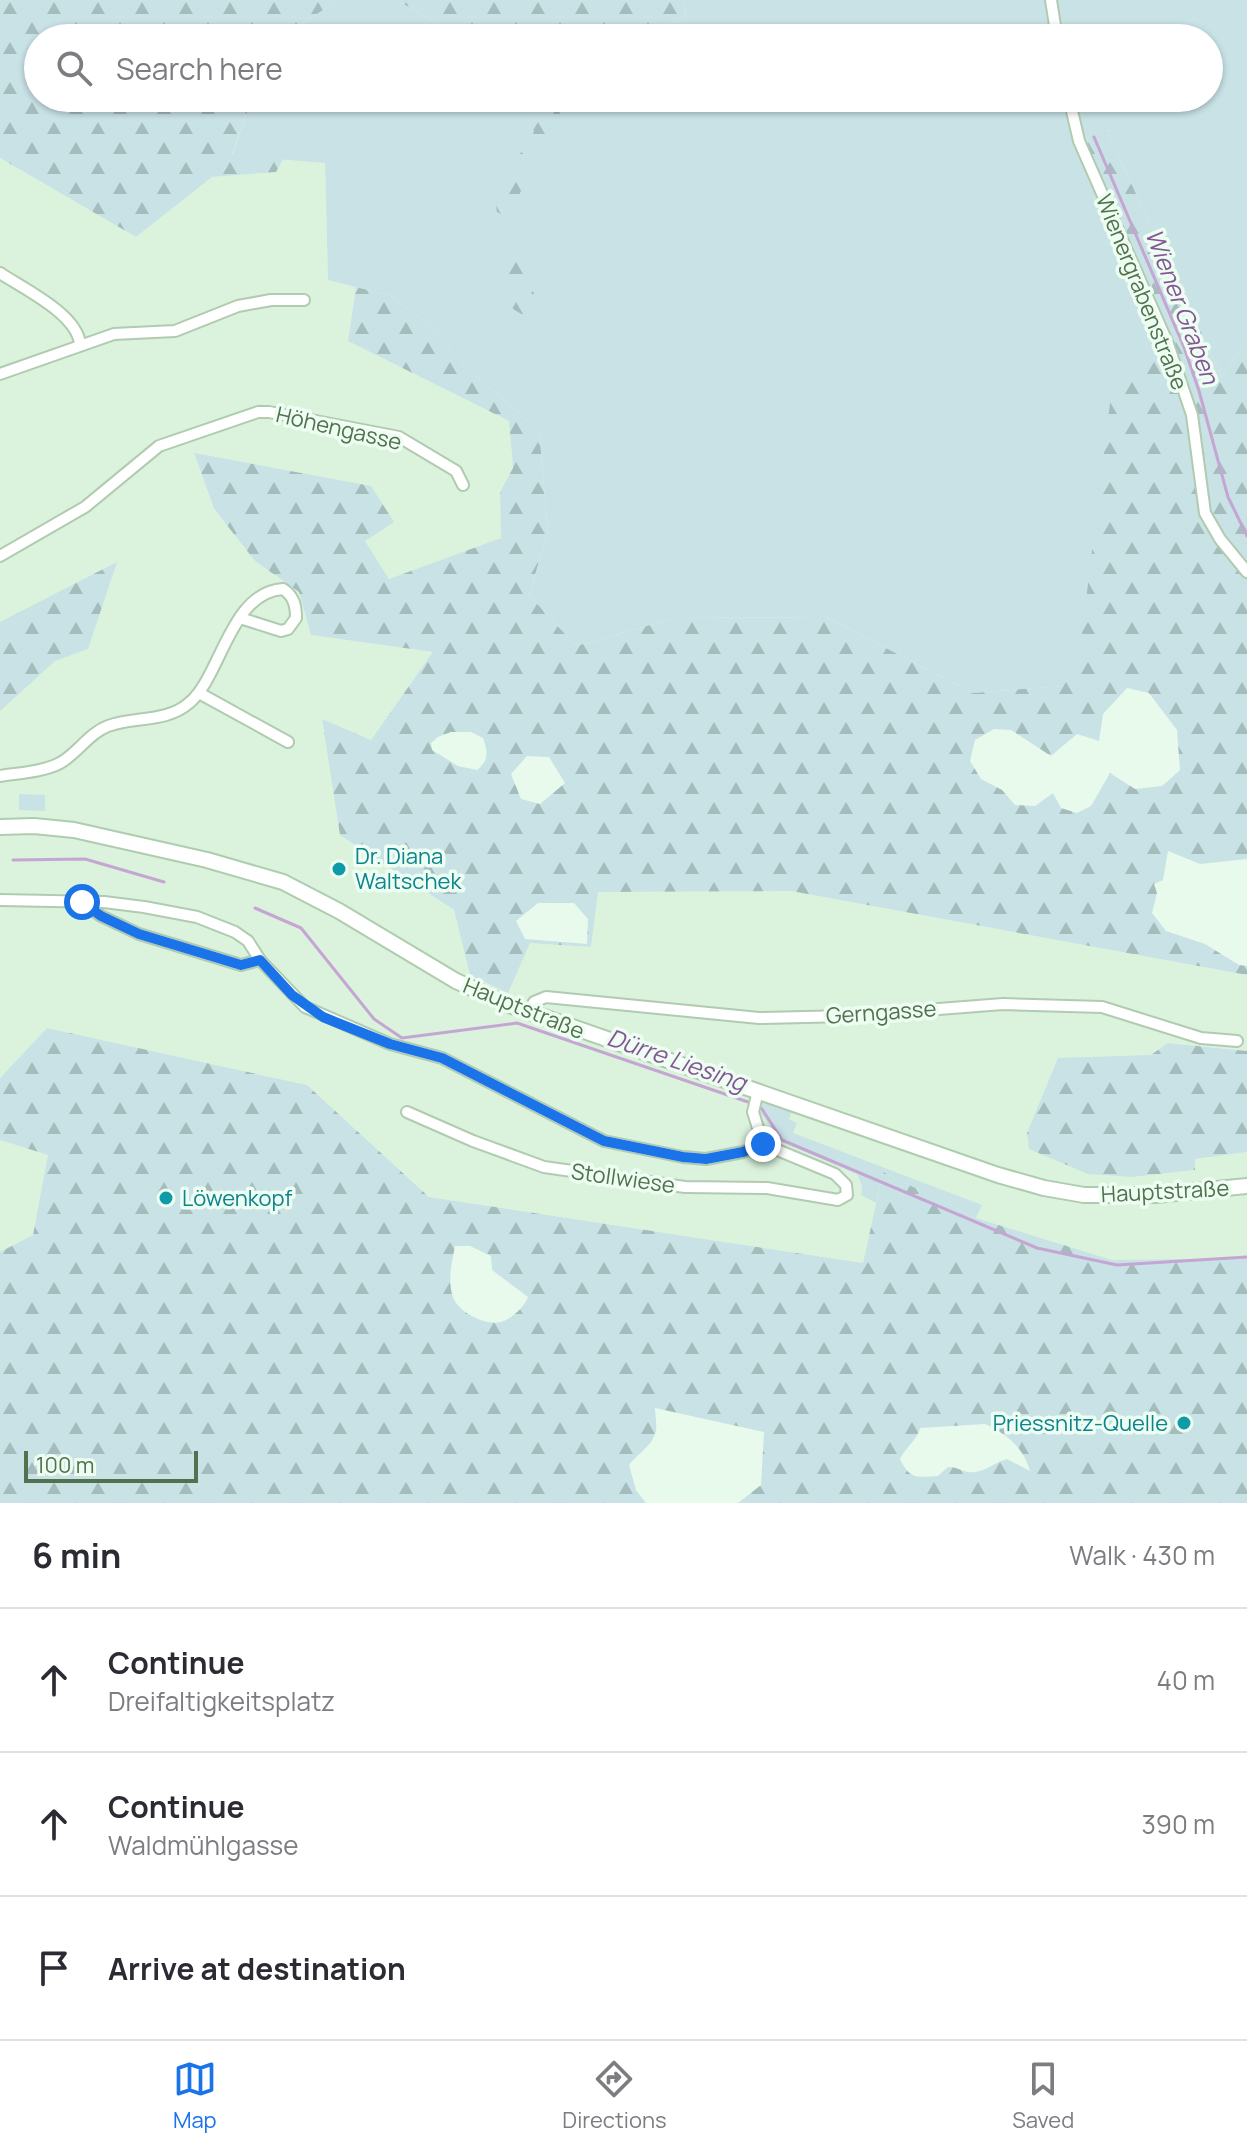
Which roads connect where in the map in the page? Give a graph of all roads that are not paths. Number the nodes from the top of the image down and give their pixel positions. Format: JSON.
{"nodes":[{"id":1,"x":1051,"y":0,"type":"edge"},
{"id":2,"x":1055,"y":24,"type":"edge"},
{"id":3,"x":1072,"y":112,"type":"edge"},
{"id":4,"x":0,"y":273,"type":"edge"},
{"id":5,"x":304,"y":300,"type":"dead end"},
{"id":6,"x":80,"y":344,"type":"junction"},
{"id":7,"x":0,"y":374,"type":"edge"},
{"id":8,"x":463,"y":485,"type":"dead end"},
{"id":9,"x":0,"y":556,"type":"edge"},
{"id":10,"x":1247,"y":572,"type":"edge"},
{"id":11,"x":240,"y":618,"type":"junction"},
{"id":12,"x":199,"y":693,"type":"junction"},
{"id":13,"x":288,"y":742,"type":"dead end"},
{"id":14,"x":0,"y":776,"type":"edge"},
{"id":15,"x":0,"y":827,"type":"edge"},
{"id":16,"x":0,"y":900,"type":"edge"},
{"id":17,"x":82,"y":902,"type":"junction"},
{"id":18,"x":260,"y":960,"type":"junction"},
{"id":19,"x":529,"y":1013,"type":"junction"},
{"id":20,"x":1237,"y":1041,"type":"dead end"},
{"id":21,"x":758,"y":1095,"type":"junction"},
{"id":22,"x":407,"y":1112,"type":"dead end"},
{"id":23,"x":763,"y":1144,"type":"junction"},
{"id":24,"x":1247,"y":1186,"type":"edge"}],
"edges":[{"from":1,"to":2,"type":"street"},
{"from":3,"to":10,"type":"street","name":"Wienergrabenstraße"},
{"from":4,"to":6,"type":"street"},
{"from":5,"to":6,"type":"street"},
{"from":6,"to":7,"type":"street"},
{"from":8,"to":9,"type":"street","name":"Höhengasse"},
{"from":11,"to":11,"type":"street"},
{"from":11,"to":12,"type":"street"},
{"from":12,"to":13,"type":"street"},
{"from":12,"to":14,"type":"street"},
{"from":15,"to":19,"type":"main road","name":"Hauptstraße"},
{"from":16,"to":17,"type":"street"},
{"from":17,"to":18,"type":"street"},
{"from":17,"to":18,"type":"street"},
{"from":18,"to":23,"type":"street"},
{"from":19,"to":20,"type":"street","name":"Gerngasse"},
{"from":19,"to":21,"type":"main road","name":"Hauptstraße"},
{"from":21,"to":23,"type":"street"},
{"from":21,"to":24,"type":"main road","name":"Hauptstraße"},
{"from":22,"to":23,"type":"street","name":"Stollwiese"}]}
